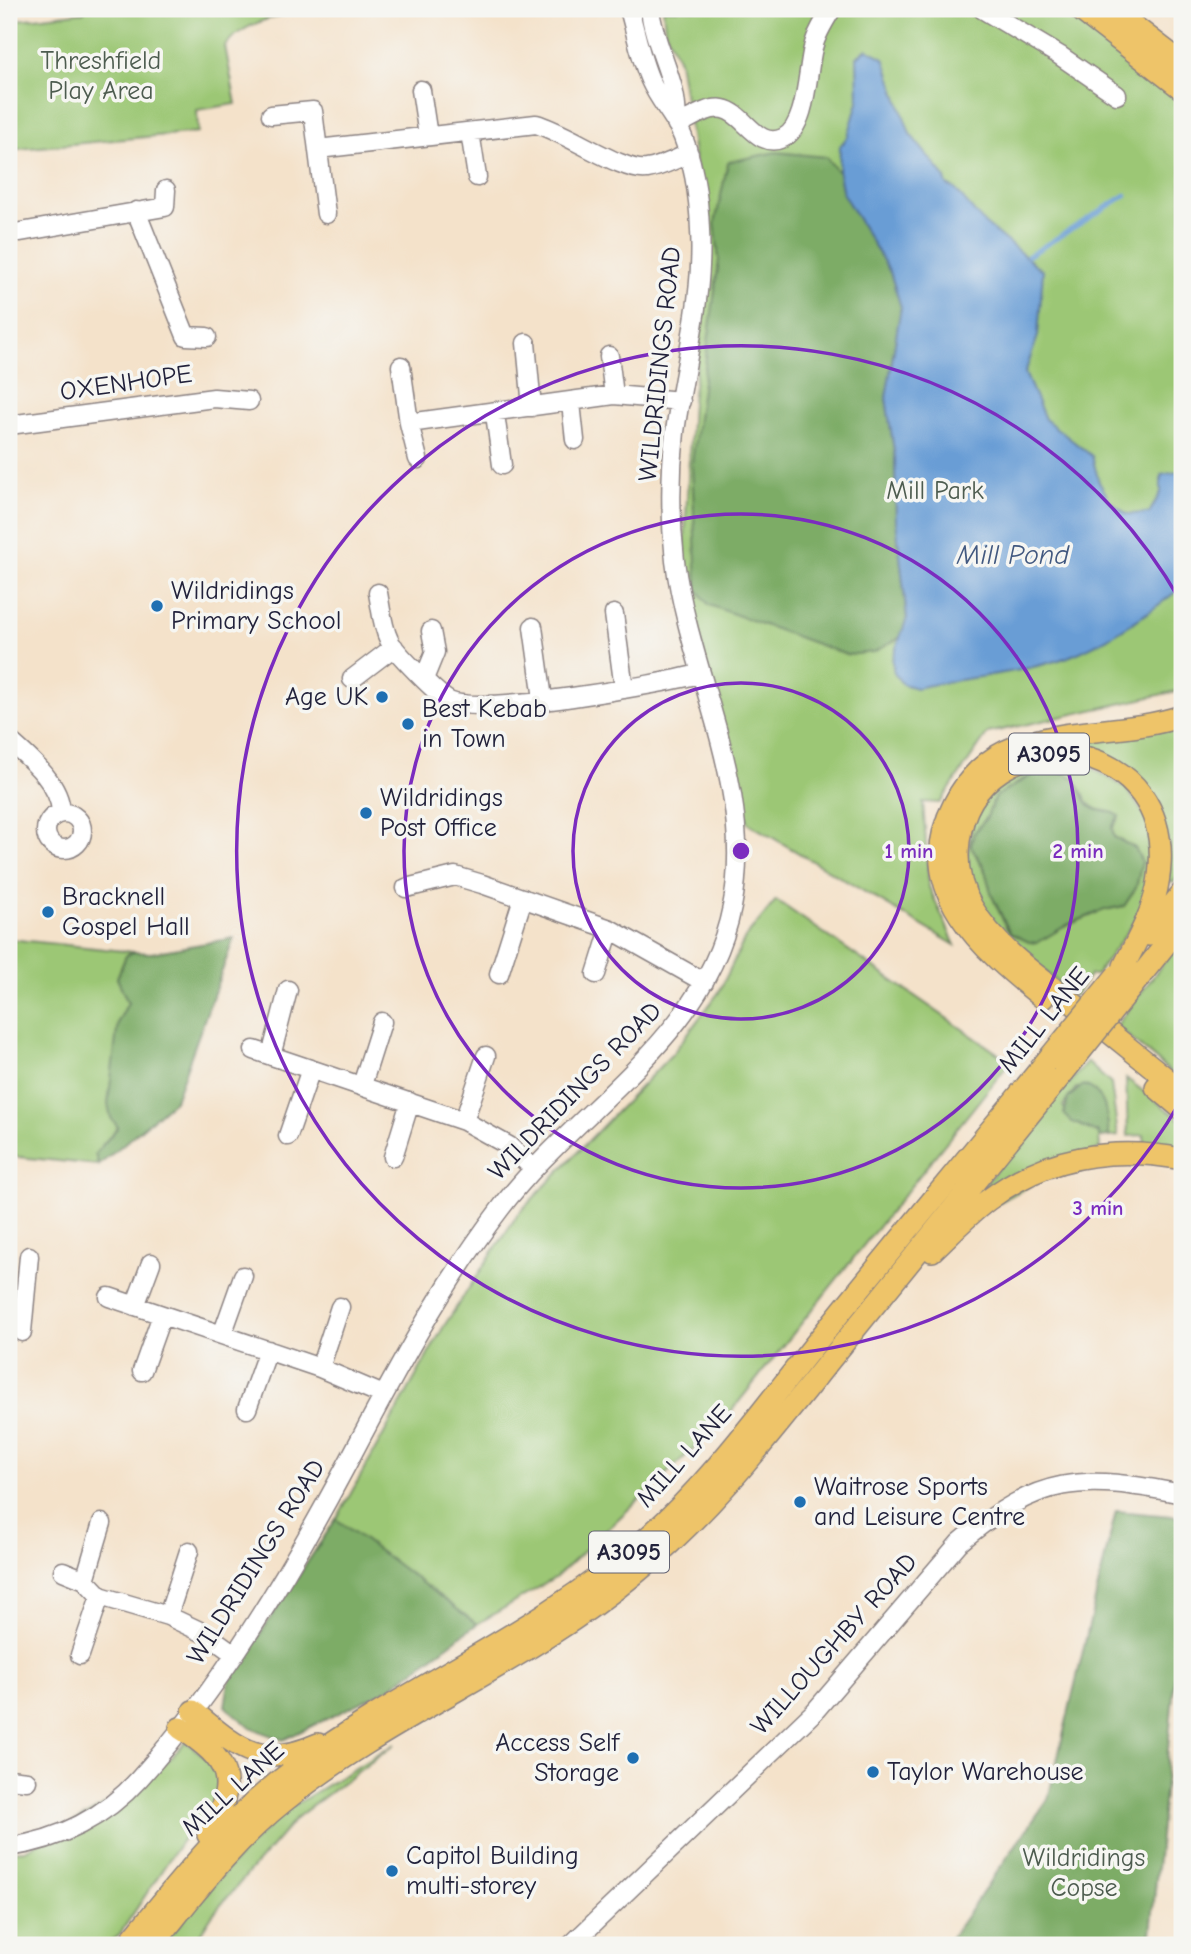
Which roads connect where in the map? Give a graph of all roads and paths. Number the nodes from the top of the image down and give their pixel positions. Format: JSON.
{"nodes":[{"id":1,"x":629,"y":9,"type":"edge"},
{"id":2,"x":650,"y":9,"type":"edge"},
{"id":3,"x":832,"y":9,"type":"edge"},
{"id":4,"x":982,"y":9,"type":"edge"},
{"id":5,"x":1079,"y":9,"type":"edge"},
{"id":6,"x":1112,"y":9,"type":"edge"},
{"id":7,"x":1182,"y":63,"type":"edge"},
{"id":8,"x":1182,"y":89,"type":"edge"},
{"id":9,"x":421,"y":90,"type":"dead end"},
{"id":10,"x":1117,"y":95,"type":"dead end"},
{"id":11,"x":271,"y":115,"type":"dead end"},
{"id":12,"x":677,"y":123,"type":"junction"},
{"id":13,"x":470,"y":132,"type":"junction"},
{"id":14,"x":428,"y":136,"type":"junction"},
{"id":15,"x":318,"y":149,"type":"junction"},
{"id":16,"x":689,"y":154,"type":"junction"},
{"id":17,"x":477,"y":177,"type":"dead end"},
{"id":18,"x":166,"y":190,"type":"dead end"},
{"id":19,"x":136,"y":211,"type":"junction"},
{"id":20,"x":326,"y":214,"type":"dead end"},
{"id":21,"x":9,"y":234,"type":"edge"},
{"id":22,"x":207,"y":337,"type":"dead end"},
{"id":23,"x":526,"y":344,"type":"dead end"},
{"id":24,"x":609,"y":356,"type":"dead end"},
{"id":25,"x":401,"y":366,"type":"dead end"},
{"id":26,"x":614,"y":395,"type":"junction"},
{"id":27,"x":250,"y":401,"type":"dead end"},
{"id":28,"x":681,"y":401,"type":"junction"},
{"id":29,"x":571,"y":403,"type":"junction"},
{"id":30,"x":532,"y":407,"type":"junction"},
{"id":31,"x":495,"y":414,"type":"junction"},
{"id":32,"x":409,"y":424,"type":"junction"},
{"id":33,"x":9,"y":425,"type":"edge"},
{"id":34,"x":576,"y":440,"type":"dead end"},
{"id":35,"x":418,"y":459,"type":"dead end"},
{"id":36,"x":502,"y":465,"type":"dead end"},
{"id":37,"x":378,"y":593,"type":"dead end"},
{"id":38,"x":614,"y":614,"type":"dead end"},
{"id":39,"x":533,"y":627,"type":"dead end"},
{"id":40,"x":431,"y":631,"type":"dead end"},
{"id":41,"x":394,"y":647,"type":"junction"},
{"id":42,"x":699,"y":674,"type":"junction"},
{"id":43,"x":352,"y":679,"type":"dead end"},
{"id":44,"x":424,"y":679,"type":"junction"},
{"id":45,"x":624,"y":689,"type":"junction"},
{"id":46,"x":543,"y":699,"type":"junction"},
{"id":47,"x":1182,"y":716,"type":"edge"},
{"id":48,"x":9,"y":740,"type":"edge"},
{"id":49,"x":61,"y":812,"type":"dead end"},
{"id":50,"x":406,"y":888,"type":"dead end"},
{"id":51,"x":1182,"y":893,"type":"edge"},
{"id":52,"x":523,"y":898,"type":"junction"},
{"id":53,"x":1182,"y":924,"type":"edge"},
{"id":54,"x":610,"y":929,"type":"junction"},
{"id":55,"x":499,"y":974,"type":"dead end"},
{"id":56,"x":596,"y":974,"type":"dead end"},
{"id":57,"x":1124,"y":976,"type":"junction"},
{"id":58,"x":704,"y":982,"type":"junction"},
{"id":59,"x":289,"y":989,"type":"dead end"},
{"id":60,"x":382,"y":1022,"type":"dead end"},
{"id":61,"x":486,"y":1056,"type":"dead end"},
{"id":62,"x":1054,"y":1067,"type":"junction"},
{"id":63,"x":311,"y":1069,"type":"junction"},
{"id":64,"x":362,"y":1085,"type":"junction"},
{"id":65,"x":1182,"y":1091,"type":"edge"},
{"id":66,"x":411,"y":1102,"type":"junction"},
{"id":67,"x":1182,"y":1109,"type":"edge"},
{"id":68,"x":464,"y":1121,"type":"junction"},
{"id":69,"x":288,"y":1136,"type":"dead end"},
{"id":70,"x":393,"y":1157,"type":"dead end"},
{"id":71,"x":1182,"y":1159,"type":"edge"},
{"id":72,"x":534,"y":1168,"type":"junction"},
{"id":73,"x":29,"y":1256,"type":"dead end"},
{"id":74,"x":151,"y":1263,"type":"dead end"},
{"id":75,"x":243,"y":1276,"type":"dead end"},
{"id":76,"x":890,"y":1287,"type":"junction"},
{"id":77,"x":109,"y":1297,"type":"dead end"},
{"id":78,"x":135,"y":1306,"type":"junction"},
{"id":79,"x":340,"y":1307,"type":"dead end"},
{"id":80,"x":16,"y":1309,"type":"edge"},
{"id":81,"x":162,"y":1315,"type":"junction"},
{"id":82,"x":22,"y":1332,"type":"dead end"},
{"id":83,"x":222,"y":1335,"type":"junction"},
{"id":84,"x":268,"y":1350,"type":"junction"},
{"id":85,"x":320,"y":1368,"type":"junction"},
{"id":86,"x":142,"y":1371,"type":"dead end"},
{"id":87,"x":381,"y":1394,"type":"junction"},
{"id":88,"x":247,"y":1409,"type":"dead end"},
{"id":89,"x":1182,"y":1494,"type":"edge"},
{"id":90,"x":102,"y":1523,"type":"dead end"},
{"id":91,"x":189,"y":1551,"type":"dead end"},
{"id":92,"x":63,"y":1571,"type":"dead end"},
{"id":93,"x":85,"y":1580,"type":"junction"},
{"id":94,"x":100,"y":1595,"type":"junction"},
{"id":95,"x":168,"y":1616,"type":"junction"},
{"id":96,"x":233,"y":1653,"type":"junction"},
{"id":97,"x":80,"y":1654,"type":"dead end"},
{"id":98,"x":186,"y":1720,"type":"junction"},
{"id":99,"x":362,"y":1724,"type":"junction"},
{"id":100,"x":9,"y":1779,"type":"edge"},
{"id":101,"x":27,"y":1781,"type":"dead end"},
{"id":102,"x":9,"y":1847,"type":"edge"},
{"id":103,"x":189,"y":1867,"type":"junction"},
{"id":104,"x":128,"y":1945,"type":"edge"},
{"id":105,"x":153,"y":1945,"type":"edge"},
{"id":106,"x":571,"y":1945,"type":"edge"}],
"edges":[{"from":1,"to":12,"type":"street","name":"WILDRIDINGS ROAD"},
{"from":2,"to":12,"type":"street","name":"WILDRIDINGS ROAD"},
{"from":3,"to":12,"type":"street"},
{"from":4,"to":10,"type":"street"},
{"from":5,"to":8,"type":"main road"},
{"from":6,"to":7,"type":"main road"},
{"from":9,"to":14,"type":"street"},
{"from":11,"to":15,"type":"street"},
{"from":12,"to":16,"type":"street","name":"WILDRIDINGS ROAD"},
{"from":13,"to":14,"type":"street"},
{"from":13,"to":16,"type":"street"},
{"from":13,"to":17,"type":"street"},
{"from":14,"to":15,"type":"street"},
{"from":15,"to":20,"type":"street"},
{"from":16,"to":28,"type":"street","name":"WILDRIDINGS ROAD"},
{"from":18,"to":19,"type":"street"},
{"from":19,"to":21,"type":"street"},
{"from":19,"to":22,"type":"street"},
{"from":23,"to":30,"type":"street"},
{"from":24,"to":26,"type":"street"},
{"from":25,"to":32,"type":"street"},
{"from":26,"to":28,"type":"street"},
{"from":26,"to":29,"type":"street"},
{"from":27,"to":33,"type":"street","name":"OXENHOPE"},
{"from":28,"to":42,"type":"street","name":"WILDRIDINGS ROAD"},
{"from":29,"to":30,"type":"street"},
{"from":29,"to":34,"type":"street"},
{"from":30,"to":31,"type":"street"},
{"from":31,"to":32,"type":"street"},
{"from":31,"to":36,"type":"street"},
{"from":32,"to":35,"type":"street"},
{"from":37,"to":41,"type":"street"},
{"from":38,"to":45,"type":"street"},
{"from":39,"to":46,"type":"street"},
{"from":40,"to":44,"type":"street"},
{"from":41,"to":43,"type":"street"},
{"from":41,"to":44,"type":"street"},
{"from":42,"to":45,"type":"street"},
{"from":42,"to":58,"type":"street","name":"WILDRIDINGS ROAD"},
{"from":44,"to":46,"type":"street"},
{"from":45,"to":46,"type":"street"},
{"from":47,"to":67,"type":"main road","number":"A3095"},
{"from":48,"to":49,"type":"street"},
{"from":50,"to":52,"type":"street"},
{"from":51,"to":57,"type":"main road","name":"MILL LANE","number":"A3095"},
{"from":52,"to":54,"type":"street"},
{"from":52,"to":55,"type":"street"},
{"from":53,"to":57,"type":"main road","name":"MILL LANE","number":"A3095"},
{"from":54,"to":56,"type":"street"},
{"from":54,"to":58,"type":"street"},
{"from":57,"to":62,"type":"main road","name":"MILL LANE","number":"A3095","bridge":true},
{"from":57,"to":65,"type":"main road","number":"A3095"},
{"from":58,"to":72,"type":"street","name":"WILDRIDINGS ROAD"},
{"from":59,"to":63,"type":"street"},
{"from":60,"to":64,"type":"street"},
{"from":61,"to":68,"type":"street"},
{"from":62,"to":76,"type":"main road","name":"MILL LANE","number":"A3095"},
{"from":62,"to":99,"type":"main road","name":"MILL LANE","number":"A3095"},
{"from":63,"to":64,"type":"street"},
{"from":63,"to":69,"type":"street"},
{"from":64,"to":66,"type":"street"},
{"from":66,"to":68,"type":"street"},
{"from":66,"to":70,"type":"street"},
{"from":68,"to":72,"type":"street"},
{"from":71,"to":76,"type":"main road","number":"A3095"},
{"from":72,"to":87,"type":"street","name":"WILDRIDINGS ROAD"},
{"from":73,"to":80,"type":"street"},
{"from":74,"to":78,"type":"street"},
{"from":75,"to":83,"type":"street"},
{"from":76,"to":105,"type":"main road","name":"MILL LANE","number":"A3095"},
{"from":77,"to":78,"type":"street"},
{"from":78,"to":81,"type":"street"},
{"from":79,"to":85,"type":"street"},
{"from":80,"to":82,"type":"street"},
{"from":81,"to":83,"type":"street"},
{"from":81,"to":86,"type":"street"},
{"from":83,"to":84,"type":"street"},
{"from":84,"to":85,"type":"street"},
{"from":84,"to":88,"type":"street"},
{"from":85,"to":87,"type":"street"},
{"from":87,"to":96,"type":"street","name":"WILDRIDINGS ROAD"},
{"from":89,"to":106,"type":"street","name":"WILLOUGHBY ROAD"},
{"from":90,"to":93,"type":"street"},
{"from":91,"to":95,"type":"street"},
{"from":92,"to":93,"type":"street"},
{"from":93,"to":94,"type":"street"},
{"from":94,"to":95,"type":"street"},
{"from":94,"to":97,"type":"street"},
{"from":95,"to":96,"type":"street"},
{"from":96,"to":98,"type":"street","name":"WILDRIDINGS ROAD"},
{"from":98,"to":99,"type":"main road"},
{"from":98,"to":102,"type":"street","name":"WILDRIDINGS ROAD"},
{"from":98,"to":103,"type":"main road"},
{"from":99,"to":103,"type":"main road","name":"MILL LANE","number":"A3095"},
{"from":100,"to":101,"type":"street"},
{"from":103,"to":104,"type":"main road","name":"MILL LANE","number":"A3095"}]}
